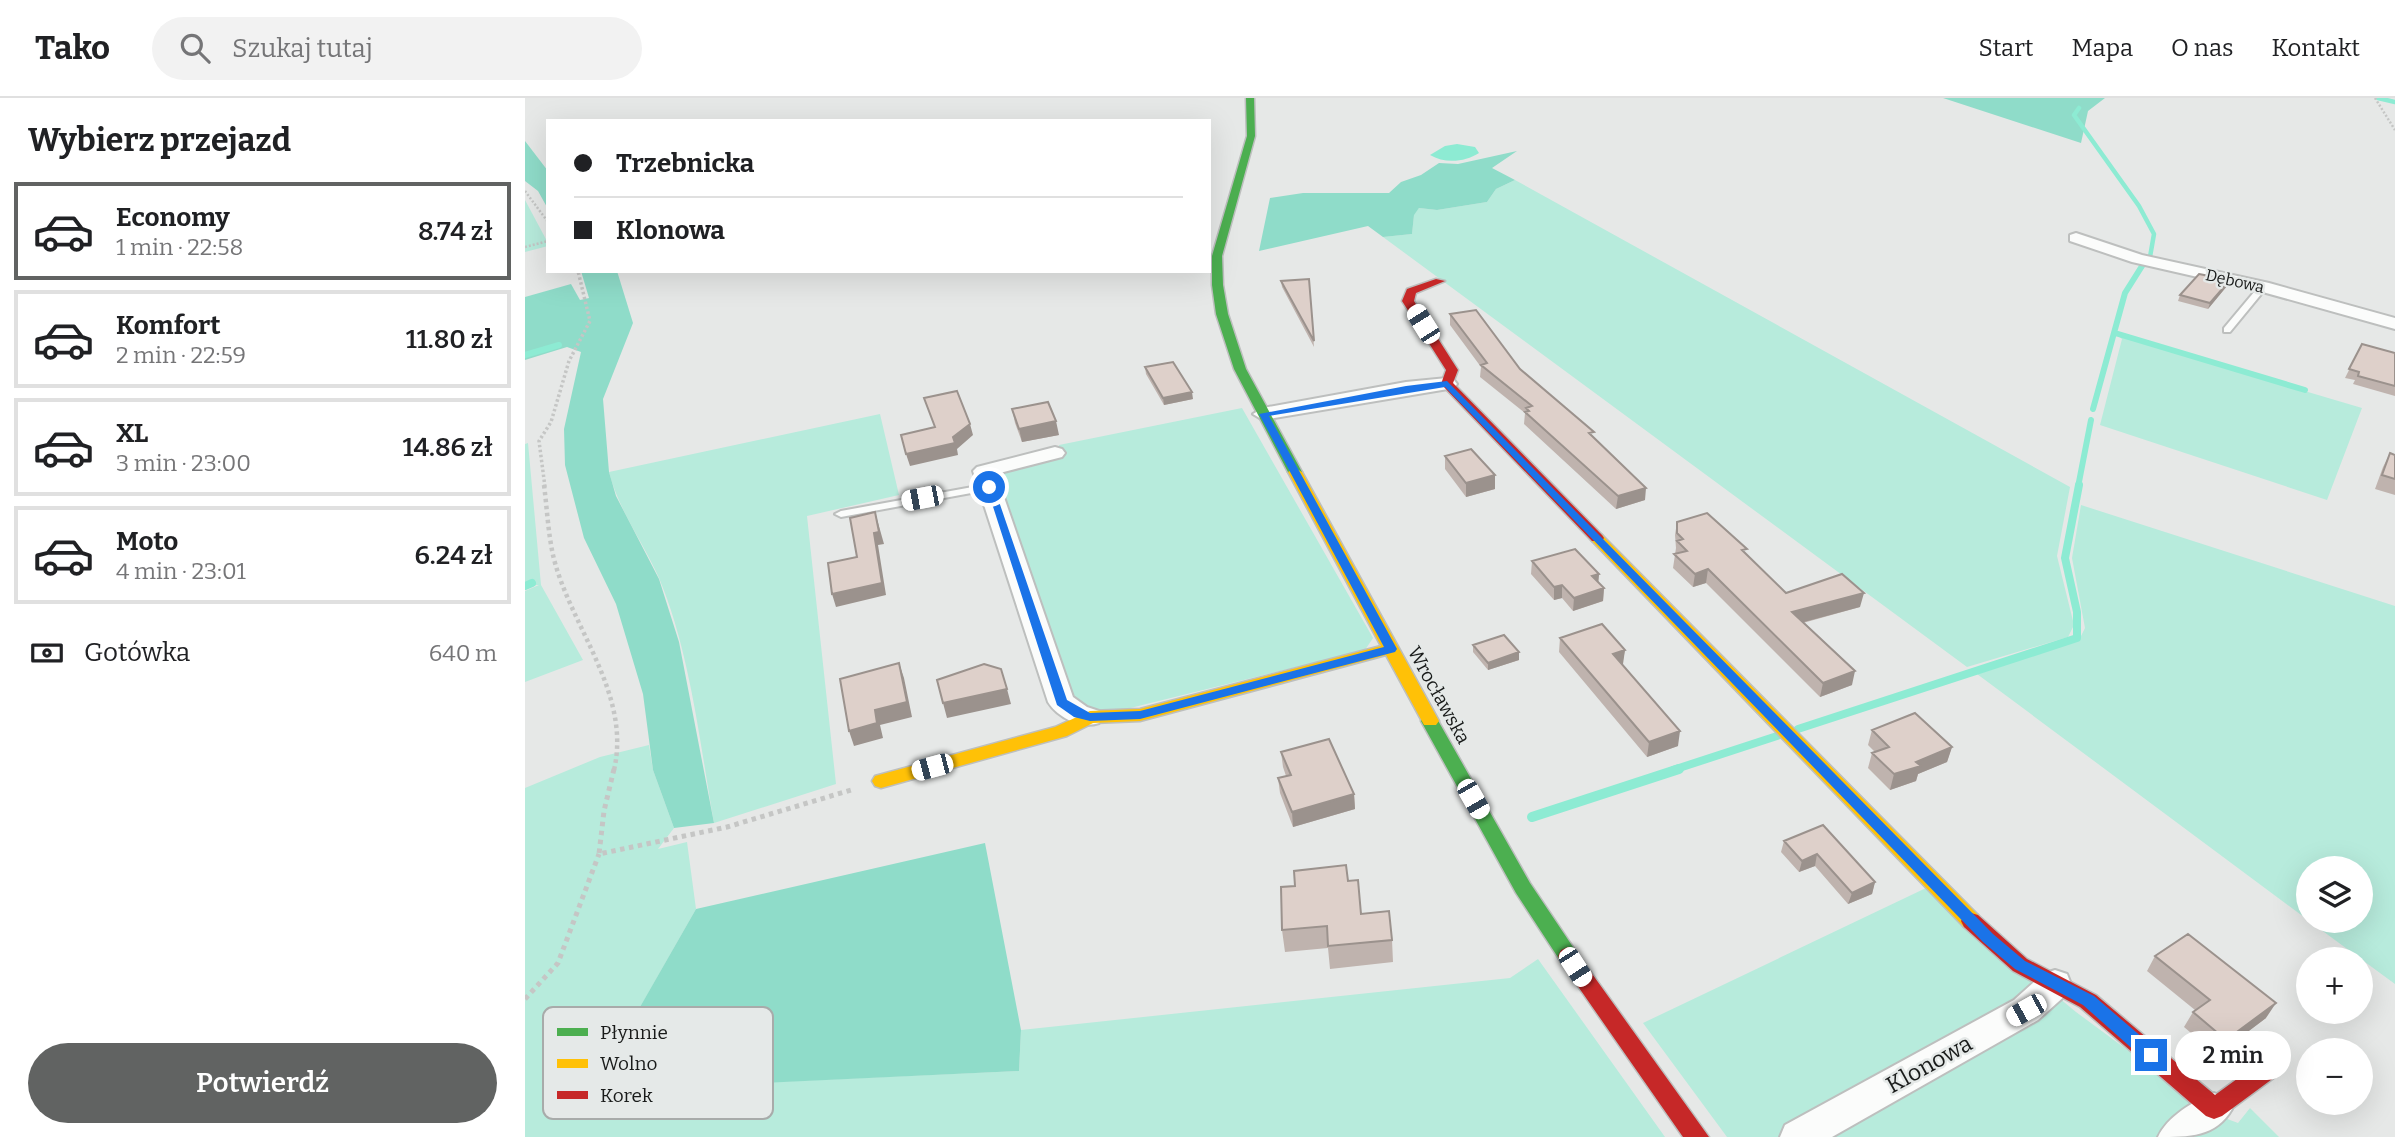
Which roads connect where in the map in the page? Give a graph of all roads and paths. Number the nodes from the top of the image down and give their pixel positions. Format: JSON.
{"nodes":[{"id":1,"x":1250,"y":98,"type":"edge"},
{"id":2,"x":2375,"y":98,"type":"edge"},
{"id":3,"x":2395,"y":130,"type":"edge"},
{"id":4,"x":525,"y":191,"type":"edge"},
{"id":5,"x":546,"y":219,"type":"edge"},
{"id":6,"x":2076,"y":238,"type":"dead end"},
{"id":7,"x":546,"y":242,"type":"edge"},
{"id":8,"x":525,"y":247,"type":"edge"},
{"id":9,"x":578,"y":273,"type":"edge"},
{"id":10,"x":1440,"y":281,"type":"dead end"},
{"id":11,"x":2263,"y":287,"type":"junction"},
{"id":12,"x":2395,"y":324,"type":"edge"},
{"id":13,"x":2227,"y":330,"type":"dead end"},
{"id":14,"x":1447,"y":384,"type":"junction"},
{"id":15,"x":1263,"y":414,"type":"junction"},
{"id":16,"x":1055,"y":453,"type":"dead end"},
{"id":17,"x":989,"y":487,"type":"junction"},
{"id":18,"x":841,"y":514,"type":"dead end"},
{"id":19,"x":1391,"y":649,"type":"junction"},
{"id":20,"x":1090,"y":717,"type":"junction"},
{"id":21,"x":881,"y":781,"type":"joint"},
{"id":22,"x":599,"y":854,"type":"junction"},
{"id":23,"x":2055,"y":984,"type":"junction"},
{"id":24,"x":525,"y":999,"type":"edge"},
{"id":25,"x":2271,"y":1067,"type":"dead end"},
{"id":26,"x":2214,"y":1109,"type":"junction"},
{"id":27,"x":1697,"y":1137,"type":"edge"},
{"id":28,"x":1798,"y":1137,"type":"edge"},
{"id":29,"x":2176,"y":1137,"type":"edge"}],
"edges":[{"from":1,"to":15,"type":"street","name":"Wrocławska"},
{"from":2,"to":3,"type":"path"},
{"from":4,"to":5,"type":"path"},
{"from":6,"to":11,"type":"street","name":"Dębowa"},
{"from":7,"to":8,"type":"path"},
{"from":9,"to":22,"type":"path"},
{"from":10,"to":14,"type":"street"},
{"from":11,"to":12,"type":"street","name":"Dębowa"},
{"from":11,"to":13,"type":"lane"},
{"from":14,"to":15,"type":"street"},
{"from":14,"to":23,"type":"street"},
{"from":15,"to":19,"type":"street","name":"Wrocławska"},
{"from":16,"to":17,"type":"street"},
{"from":17,"to":18,"type":"lane"},
{"from":17,"to":20,"type":"street"},
{"from":19,"to":20,"type":"street"},
{"from":19,"to":27,"type":"street","name":"Wrocławska"},
{"from":20,"to":21,"type":"street"},
{"from":21,"to":22,"type":"path"},
{"from":22,"to":24,"type":"path"},
{"from":23,"to":26,"type":"street"},
{"from":23,"to":28,"type":"street","name":"Klonowa"},
{"from":25,"to":26,"type":"street"},
{"from":26,"to":29,"type":"street"}]}
